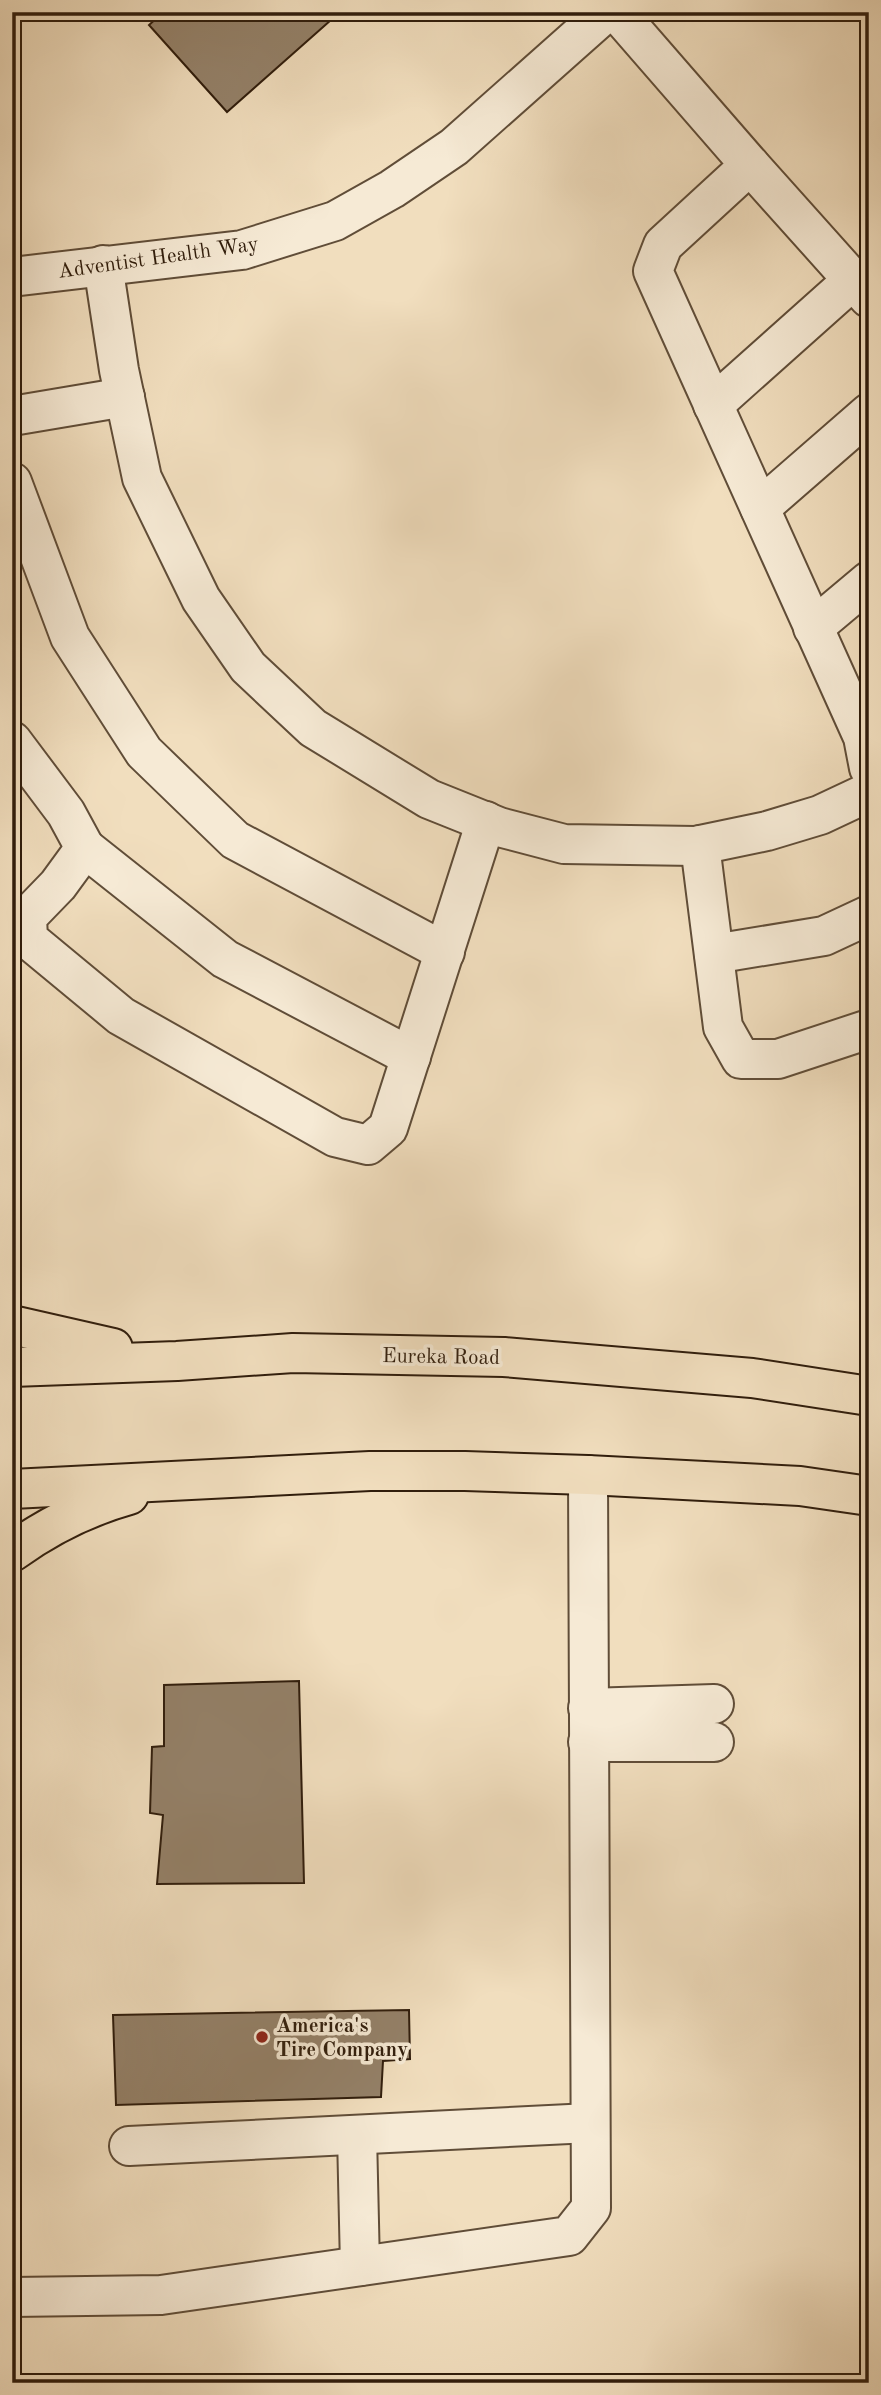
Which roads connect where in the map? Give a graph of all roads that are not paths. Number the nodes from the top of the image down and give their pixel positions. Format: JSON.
{"nodes":[{"id":1,"x":606,"y":12,"type":"edge"},
{"id":2,"x":617,"y":12,"type":"edge"},
{"id":3,"x":750,"y":165,"type":"junction"},
{"id":4,"x":103,"y":265,"type":"junction"},
{"id":5,"x":12,"y":277,"type":"edge"},
{"id":6,"x":861,"y":289,"type":"edge"},
{"id":7,"x":125,"y":397,"type":"junction"},
{"id":8,"x":713,"y":405,"type":"junction"},
{"id":9,"x":869,"y":413,"type":"edge"},
{"id":10,"x":12,"y":416,"type":"edge"},
{"id":11,"x":12,"y":482,"type":"edge"},
{"id":12,"x":760,"y":508,"type":"junction"},
{"id":13,"x":869,"y":581,"type":"edge"},
{"id":14,"x":813,"y":628,"type":"junction"},
{"id":15,"x":12,"y":741,"type":"edge"},
{"id":16,"x":867,"y":746,"type":"edge"},
{"id":17,"x":869,"y":792,"type":"edge"},
{"id":18,"x":486,"y":821,"type":"junction"},
{"id":19,"x":701,"y":845,"type":"junction"},
{"id":20,"x":85,"y":848,"type":"junction"},
{"id":21,"x":869,"y":915,"type":"edge"},
{"id":22,"x":445,"y":951,"type":"junction"},
{"id":23,"x":714,"y":954,"type":"junction"},
{"id":24,"x":869,"y":1028,"type":"edge"},
{"id":25,"x":411,"y":1057,"type":"junction"},
{"id":26,"x":12,"y":1325,"type":"edge"},
{"id":27,"x":177,"y":1361,"type":"junction"},
{"id":28,"x":12,"y":1367,"type":"edge"},
{"id":29,"x":869,"y":1396,"type":"edge"},
{"id":30,"x":588,"y":1475,"type":"junction"},
{"id":31,"x":199,"y":1478,"type":"junction"},
{"id":32,"x":12,"y":1489,"type":"edge"},
{"id":33,"x":869,"y":1496,"type":"edge"},
{"id":34,"x":12,"y":1552,"type":"edge"},
{"id":35,"x":714,"y":1704,"type":"dead end"},
{"id":36,"x":588,"y":1725,"type":"junction"},
{"id":37,"x":714,"y":1742,"type":"dead end"},
{"id":38,"x":590,"y":2123,"type":"junction"},
{"id":39,"x":357,"y":2135,"type":"junction"},
{"id":40,"x":129,"y":2146,"type":"dead end"},
{"id":41,"x":360,"y":2266,"type":"junction"},
{"id":42,"x":12,"y":2297,"type":"edge"}],
"edges":[{"from":1,"to":4,"type":"lane","name":"Adventist Health Way"},
{"from":2,"to":3,"type":"lane"},
{"from":3,"to":6,"type":"lane"},
{"from":3,"to":8,"type":"lane"},
{"from":4,"to":5,"type":"lane","name":"Adventist Health Way"},
{"from":4,"to":7,"type":"lane"},
{"from":6,"to":8,"type":"lane"},
{"from":7,"to":10,"type":"lane"},
{"from":7,"to":18,"type":"lane"},
{"from":8,"to":12,"type":"lane"},
{"from":9,"to":12,"type":"lane"},
{"from":11,"to":22,"type":"lane"},
{"from":12,"to":14,"type":"lane"},
{"from":13,"to":14,"type":"lane"},
{"from":14,"to":16,"type":"lane"},
{"from":15,"to":20,"type":"lane"},
{"from":17,"to":19,"type":"lane"},
{"from":18,"to":19,"type":"lane"},
{"from":18,"to":22,"type":"lane"},
{"from":19,"to":23,"type":"lane"},
{"from":20,"to":25,"type":"lane"},
{"from":20,"to":25,"type":"lane"},
{"from":21,"to":23,"type":"lane"},
{"from":22,"to":25,"type":"lane"},
{"from":23,"to":24,"type":"lane"},
{"from":26,"to":27,"type":"main road"},
{"from":27,"to":28,"type":"main road","name":"Eureka Road"},
{"from":27,"to":29,"type":"main road","name":"Eureka Road"},
{"from":30,"to":31,"type":"main road"},
{"from":30,"to":33,"type":"main road"},
{"from":30,"to":36,"type":"lane"},
{"from":31,"to":32,"type":"main road"},
{"from":31,"to":34,"type":"main road"},
{"from":35,"to":36,"type":"lane"},
{"from":36,"to":37,"type":"lane"},
{"from":36,"to":38,"type":"lane"},
{"from":38,"to":39,"type":"lane"},
{"from":38,"to":41,"type":"lane"},
{"from":39,"to":40,"type":"lane"},
{"from":39,"to":41,"type":"lane"},
{"from":41,"to":42,"type":"lane"}]}
